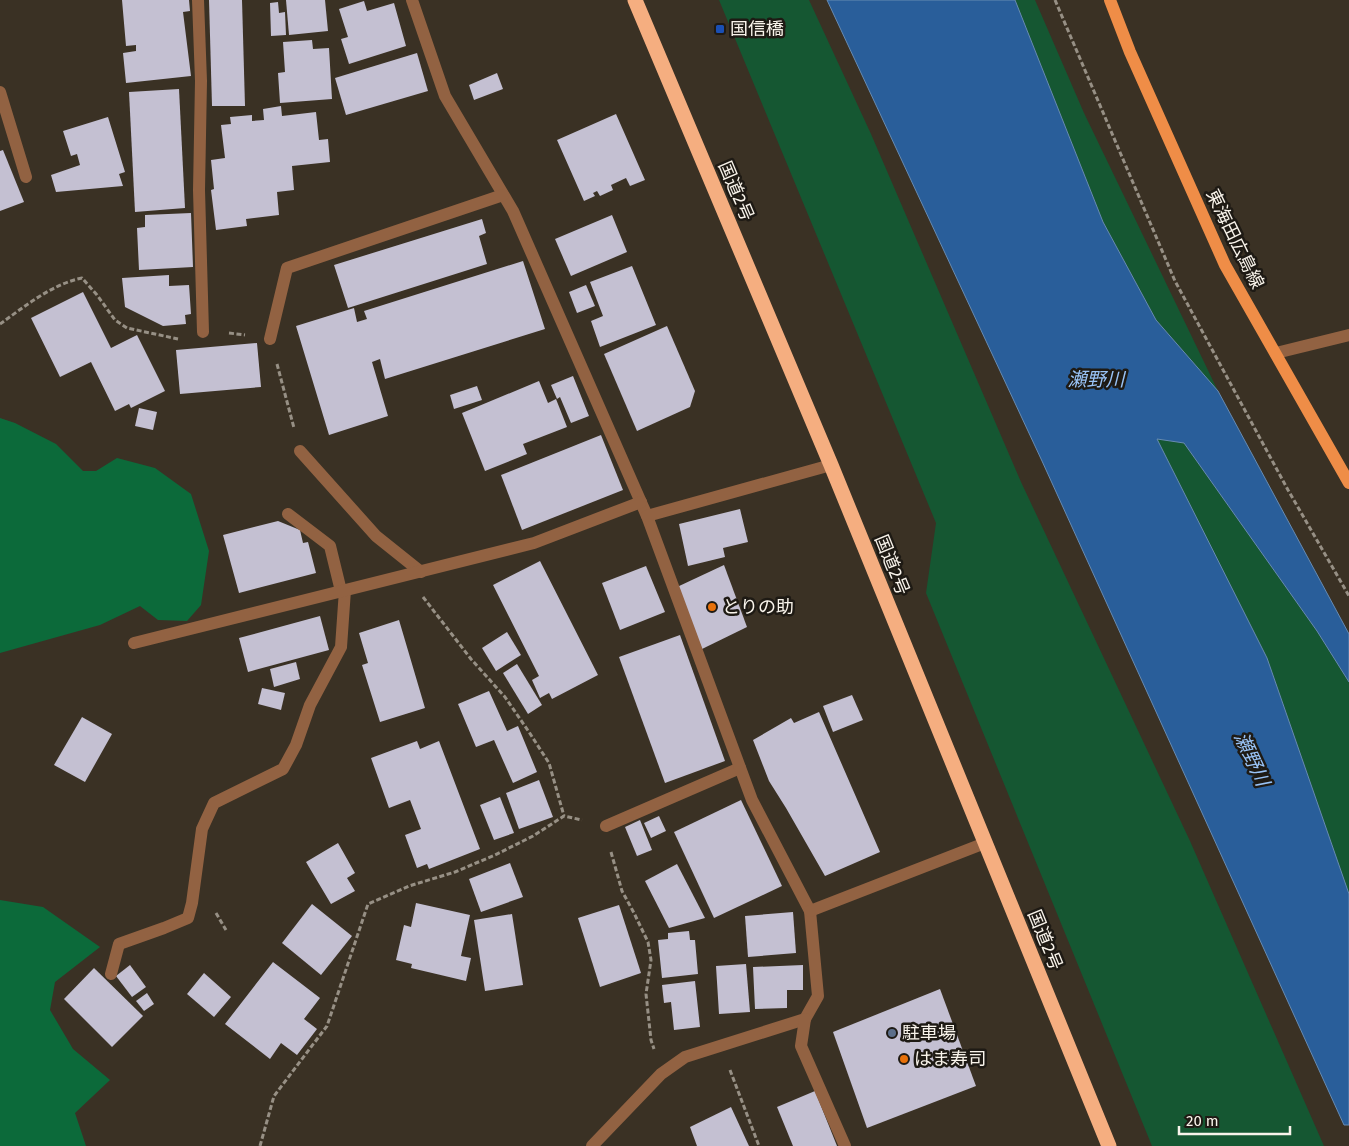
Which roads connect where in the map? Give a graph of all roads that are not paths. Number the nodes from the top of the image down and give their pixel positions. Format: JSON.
{"nodes":[{"id":1,"x":198,"y":0,"type":"edge"},
{"id":2,"x":412,"y":0,"type":"edge"},
{"id":3,"x":635,"y":0,"type":"edge"},
{"id":4,"x":1110,"y":0,"type":"edge"},
{"id":5,"x":0,"y":92,"type":"edge"},
{"id":6,"x":26,"y":177,"type":"dead end"},
{"id":7,"x":503,"y":195,"type":"junction"},
{"id":8,"x":203,"y":332,"type":"road end"},
{"id":9,"x":1349,"y":335,"type":"edge"},
{"id":10,"x":270,"y":339,"type":"road end"},
{"id":11,"x":1276,"y":353,"type":"junction"},
{"id":12,"x":300,"y":451,"type":"road end"},
{"id":13,"x":831,"y":464,"type":"junction"},
{"id":14,"x":1349,"y":483,"type":"edge"},
{"id":15,"x":641,"y":502,"type":"junction"},
{"id":16,"x":288,"y":514,"type":"dead end"},
{"id":17,"x":647,"y":516,"type":"junction"},
{"id":18,"x":421,"y":572,"type":"junction"},
{"id":19,"x":343,"y":591,"type":"junction"},
{"id":20,"x":134,"y":643,"type":"dead end"},
{"id":21,"x":740,"y":768,"type":"junction"},
{"id":22,"x":606,"y":826,"type":"road end"},
{"id":23,"x":986,"y":843,"type":"junction"},
{"id":24,"x":810,"y":911,"type":"junction"},
{"id":25,"x":111,"y":974,"type":"dead end"},
{"id":26,"x":806,"y":1019,"type":"junction"},
{"id":27,"x":592,"y":1146,"type":"edge"},
{"id":28,"x":845,"y":1146,"type":"edge"},
{"id":29,"x":1109,"y":1146,"type":"edge"}],
"edges":[{"from":1,"to":8,"type":"street"},
{"from":2,"to":7,"type":"street"},
{"from":3,"to":13,"type":"highway","name":"国道2号"},
{"from":4,"to":11,"type":"main road","name":"東海田広島線"},
{"from":5,"to":6,"type":"street"},
{"from":7,"to":10,"type":"street"},
{"from":7,"to":15,"type":"street"},
{"from":9,"to":11,"type":"street"},
{"from":11,"to":14,"type":"main road","name":"東海田広島線"},
{"from":12,"to":18,"type":"street"},
{"from":13,"to":17,"type":"street"},
{"from":13,"to":23,"type":"highway","name":"国道2号"},
{"from":15,"to":17,"type":"street"},
{"from":15,"to":18,"type":"street"},
{"from":16,"to":19,"type":"street"},
{"from":17,"to":21,"type":"street"},
{"from":18,"to":19,"type":"street"},
{"from":19,"to":20,"type":"street"},
{"from":19,"to":25,"type":"street"},
{"from":21,"to":22,"type":"street"},
{"from":21,"to":24,"type":"street"},
{"from":23,"to":24,"type":"street"},
{"from":23,"to":29,"type":"highway","name":"国道2号"},
{"from":24,"to":26,"type":"street"},
{"from":26,"to":27,"type":"street"},
{"from":26,"to":28,"type":"street"}]}
